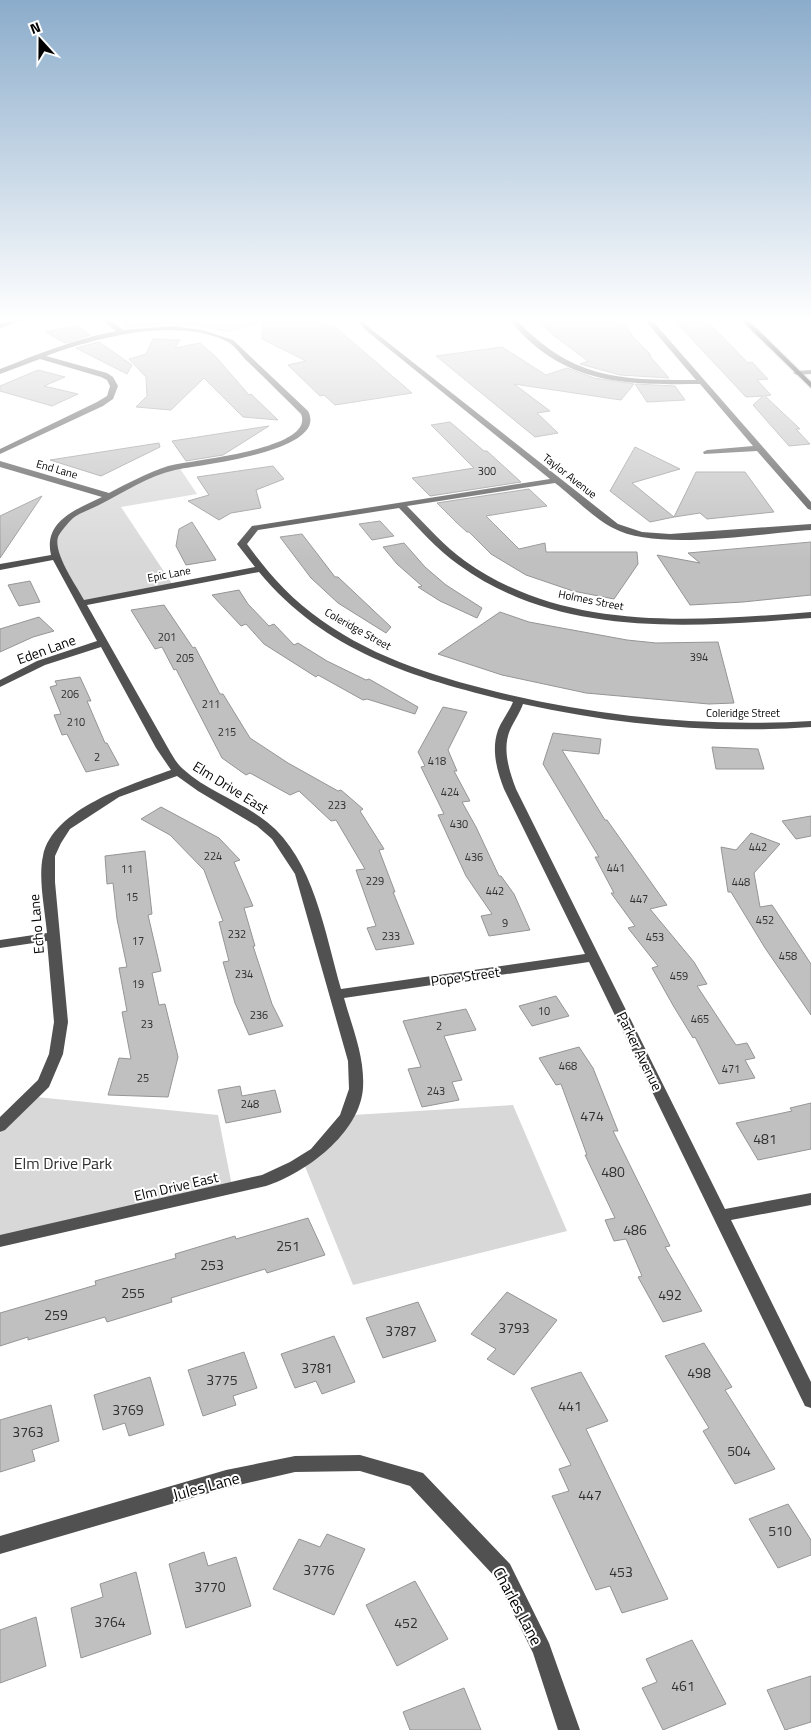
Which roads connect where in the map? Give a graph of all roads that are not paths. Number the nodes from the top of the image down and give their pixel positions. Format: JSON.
{"nodes":[{"id":1,"x":105,"y":399,"type":"edge"},
{"id":2,"x":292,"y":399,"type":"edge"},
{"id":3,"x":455,"y":399,"type":"edge"},
{"id":4,"x":716,"y":399,"type":"edge"},
{"id":5,"x":759,"y":448,"type":"junction"},
{"id":6,"x":0,"y":452,"type":"edge"},
{"id":7,"x":707,"y":452,"type":"dead end"},
{"id":8,"x":0,"y":464,"type":"edge"},
{"id":9,"x":557,"y":480,"type":"junction"},
{"id":10,"x":108,"y":496,"type":"junction"},
{"id":11,"x":400,"y":504,"type":"junction"},
{"id":12,"x":811,"y":508,"type":"edge"},
{"id":13,"x":811,"y":527,"type":"edge"},
{"id":14,"x":56,"y":557,"type":"junction"},
{"id":15,"x":0,"y":567,"type":"edge"},
{"id":16,"x":261,"y":569,"type":"junction"},
{"id":17,"x":81,"y":603,"type":"junction"},
{"id":18,"x":811,"y":615,"type":"edge"},
{"id":19,"x":103,"y":643,"type":"junction"},
{"id":20,"x":0,"y":684,"type":"edge"},
{"id":21,"x":519,"y":700,"type":"junction"},
{"id":22,"x":811,"y":724,"type":"edge"},
{"id":23,"x":178,"y":772,"type":"junction"},
{"id":24,"x":54,"y":936,"type":"junction"},
{"id":25,"x":0,"y":944,"type":"edge"},
{"id":26,"x":594,"y":957,"type":"junction"},
{"id":27,"x":335,"y":994,"type":"junction"},
{"id":28,"x":0,"y":1126,"type":"edge"},
{"id":29,"x":811,"y":1199,"type":"edge"},
{"id":30,"x":721,"y":1216,"type":"junction"},
{"id":31,"x":0,"y":1242,"type":"edge"},
{"id":32,"x":811,"y":1400,"type":"edge"},
{"id":33,"x":416,"y":1479,"type":"joint"},
{"id":34,"x":0,"y":1545,"type":"edge"},
{"id":35,"x":569,"y":1730,"type":"edge"}],
"edges":[{"from":1,"to":6,"type":"street"},
{"from":2,"to":10,"type":"street","name":"Elm Drive East"},
{"from":3,"to":9,"type":"street","name":"Taylor Avenue"},
{"from":4,"to":5,"type":"street"},
{"from":5,"to":7,"type":"street"},
{"from":5,"to":12,"type":"street"},
{"from":8,"to":10,"type":"street","name":"End Lane"},
{"from":9,"to":11,"type":"street","name":"Coleridge Street"},
{"from":9,"to":13,"type":"street","name":"Taylor Avenue"},
{"from":10,"to":14,"type":"street","name":"Elm Drive East"},
{"from":11,"to":16,"type":"street","name":"Coleridge Street"},
{"from":11,"to":18,"type":"street","name":"Holmes Street"},
{"from":14,"to":15,"type":"street"},
{"from":14,"to":17,"type":"street","name":"Elm Drive East"},
{"from":16,"to":17,"type":"street","name":"Epic Lane"},
{"from":16,"to":21,"type":"street","name":"Coleridge Street"},
{"from":17,"to":19,"type":"street","name":"Elm Drive East"},
{"from":19,"to":20,"type":"street","name":"Eden Lane"},
{"from":19,"to":23,"type":"street","name":"Elm Drive East"},
{"from":21,"to":22,"type":"street","name":"Coleridge Street"},
{"from":21,"to":26,"type":"street","name":"Parker Avenue"},
{"from":23,"to":24,"type":"street","name":"Echo Lane"},
{"from":23,"to":27,"type":"street","name":"Elm Drive East"},
{"from":24,"to":25,"type":"street"},
{"from":24,"to":28,"type":"street","name":"Echo Lane"},
{"from":26,"to":27,"type":"street","name":"Pope Street"},
{"from":26,"to":30,"type":"street","name":"Parker Avenue"},
{"from":27,"to":31,"type":"street","name":"Elm Drive East"},
{"from":29,"to":30,"type":"street"},
{"from":30,"to":32,"type":"street","name":"Parker Avenue"},
{"from":33,"to":34,"type":"street","name":"Jules Lane"},
{"from":33,"to":35,"type":"street","name":"Charles Lane"}]}
